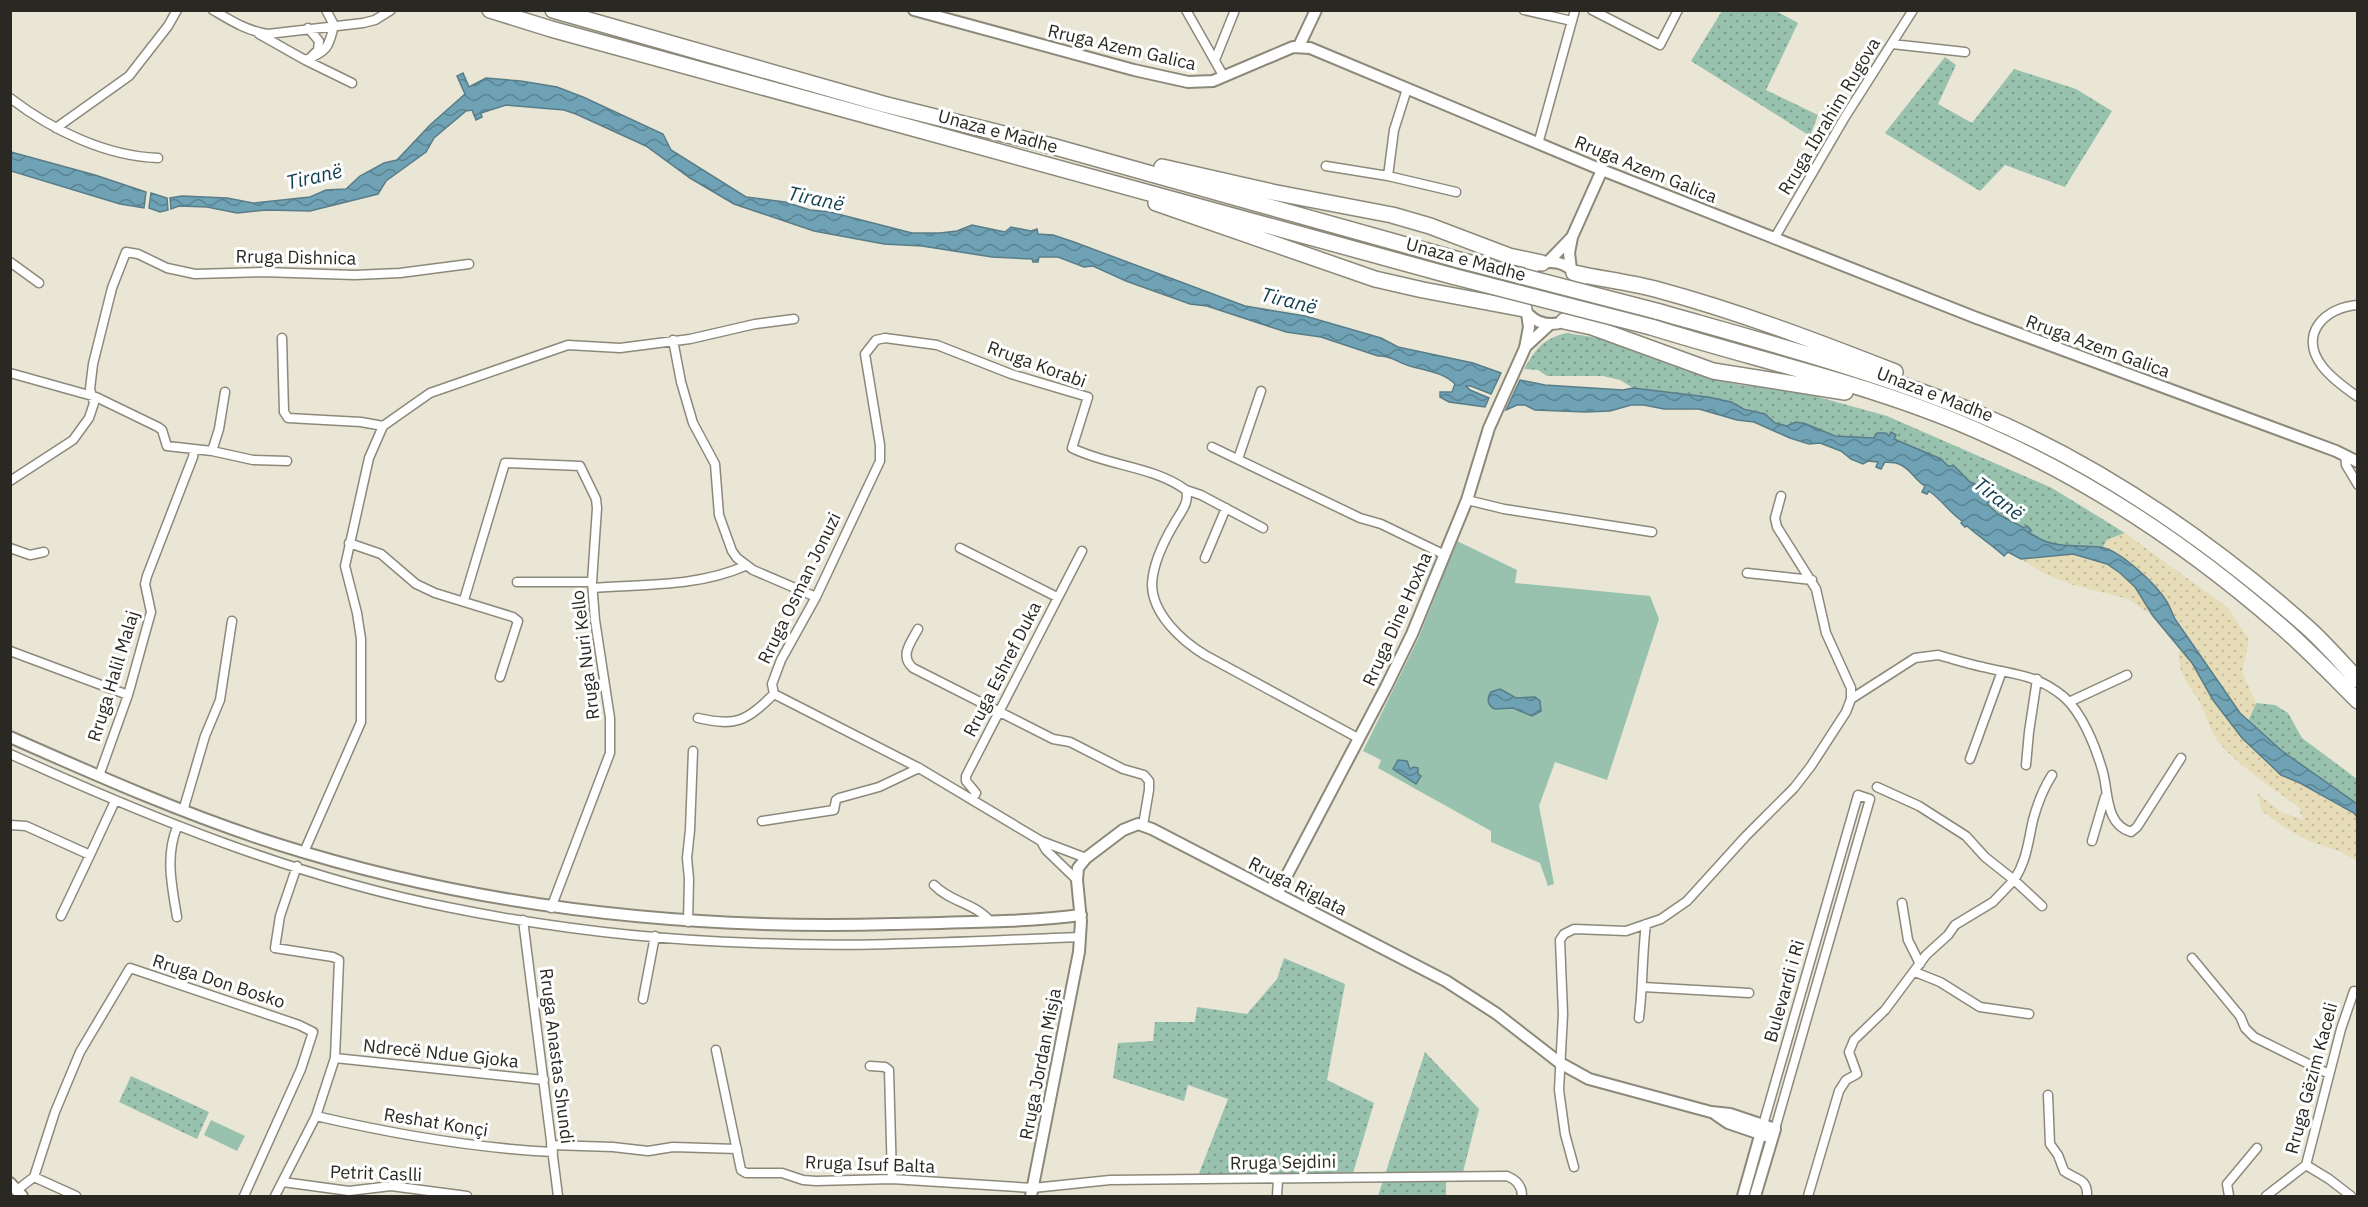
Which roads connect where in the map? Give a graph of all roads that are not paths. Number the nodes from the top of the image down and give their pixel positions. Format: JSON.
{"nodes":[{"id":1,"x":177,"y":10,"type":"edge"},
{"id":2,"x":213,"y":10,"type":"edge"},
{"id":3,"x":326,"y":10,"type":"edge"},
{"id":4,"x":391,"y":10,"type":"edge"},
{"id":5,"x":490,"y":10,"type":"edge"},
{"id":6,"x":553,"y":10,"type":"edge"},
{"id":7,"x":914,"y":10,"type":"edge"},
{"id":8,"x":1186,"y":10,"type":"edge"},
{"id":9,"x":1235,"y":10,"type":"edge"},
{"id":10,"x":1316,"y":10,"type":"edge"},
{"id":11,"x":1524,"y":10,"type":"edge"},
{"id":12,"x":1575,"y":10,"type":"edge"},
{"id":13,"x":1592,"y":10,"type":"edge"},
{"id":14,"x":1678,"y":10,"type":"edge"},
{"id":15,"x":1913,"y":10,"type":"edge"},
{"id":16,"x":938,"y":14,"type":"edge"},
{"id":17,"x":1572,"y":21,"type":"junction"},
{"id":18,"x":334,"y":25,"type":"junction"},
{"id":19,"x":308,"y":28,"type":"junction"},
{"id":20,"x":256,"y":32,"type":"junction"},
{"id":21,"x":1892,"y":44,"type":"junction"},
{"id":22,"x":1299,"y":46,"type":"junction"},
{"id":23,"x":1965,"y":52,"type":"dead end"},
{"id":24,"x":305,"y":60,"type":"junction"},
{"id":25,"x":1215,"y":60,"type":"junction"},
{"id":26,"x":1224,"y":77,"type":"junction"},
{"id":27,"x":352,"y":83,"type":"dead end"},
{"id":28,"x":1407,"y":89,"type":"junction"},
{"id":29,"x":10,"y":98,"type":"edge"},
{"id":30,"x":963,"y":124,"type":"junction"},
{"id":31,"x":56,"y":128,"type":"junction"},
{"id":32,"x":959,"y":141,"type":"junction"},
{"id":33,"x":1538,"y":144,"type":"junction"},
{"id":34,"x":158,"y":158,"type":"dead end"},
{"id":35,"x":1326,"y":166,"type":"dead end"},
{"id":36,"x":1602,"y":170,"type":"junction"},
{"id":37,"x":1388,"y":176,"type":"junction"},
{"id":38,"x":1456,"y":192,"type":"dead end"},
{"id":39,"x":1572,"y":237,"type":"junction"},
{"id":40,"x":1774,"y":238,"type":"junction"},
{"id":41,"x":10,"y":262,"type":"edge"},
{"id":42,"x":1545,"y":263,"type":"junction"},
{"id":43,"x":470,"y":264,"type":"dead end"},
{"id":44,"x":1572,"y":271,"type":"junction"},
{"id":45,"x":39,"y":283,"type":"dead end"},
{"id":46,"x":2358,"y":304,"type":"edge"},
{"id":47,"x":1526,"y":311,"type":"junction"},
{"id":48,"x":794,"y":319,"type":"dead end"},
{"id":49,"x":1557,"y":322,"type":"junction"},
{"id":50,"x":282,"y":338,"type":"dead end"},
{"id":51,"x":673,"y":340,"type":"junction"},
{"id":52,"x":872,"y":344,"type":"joint"},
{"id":53,"x":1525,"y":348,"type":"junction"},
{"id":54,"x":10,"y":373,"type":"edge"},
{"id":55,"x":1261,"y":391,"type":"dead end"},
{"id":56,"x":225,"y":392,"type":"dead end"},
{"id":57,"x":91,"y":396,"type":"junction"},
{"id":58,"x":2358,"y":397,"type":"edge"},
{"id":59,"x":383,"y":426,"type":"junction"},
{"id":60,"x":1212,"y":447,"type":"dead end"},
{"id":61,"x":194,"y":449,"type":"junction"},
{"id":62,"x":212,"y":451,"type":"junction"},
{"id":63,"x":2344,"y":455,"type":"junction"},
{"id":64,"x":1238,"y":459,"type":"junction"},
{"id":65,"x":287,"y":461,"type":"dead end"},
{"id":66,"x":2358,"y":462,"type":"edge"},
{"id":67,"x":2094,"y":473,"type":"junction"},
{"id":68,"x":10,"y":480,"type":"edge"},
{"id":69,"x":2358,"y":485,"type":"edge"},
{"id":70,"x":1186,"y":490,"type":"junction"},
{"id":71,"x":2100,"y":495,"type":"junction"},
{"id":72,"x":1781,"y":496,"type":"dead end"},
{"id":73,"x":1467,"y":500,"type":"junction"},
{"id":74,"x":1226,"y":508,"type":"junction"},
{"id":75,"x":1263,"y":528,"type":"dead end"},
{"id":76,"x":1652,"y":532,"type":"dead end"},
{"id":77,"x":349,"y":543,"type":"junction"},
{"id":78,"x":10,"y":548,"type":"edge"},
{"id":79,"x":960,"y":549,"type":"dead end"},
{"id":80,"x":1082,"y":551,"type":"dead end"},
{"id":81,"x":44,"y":552,"type":"dead end"},
{"id":82,"x":1443,"y":554,"type":"junction"},
{"id":83,"x":1205,"y":558,"type":"dead end"},
{"id":84,"x":745,"y":566,"type":"junction"},
{"id":85,"x":1747,"y":573,"type":"dead end"},
{"id":86,"x":1812,"y":580,"type":"junction"},
{"id":87,"x":517,"y":582,"type":"dead end"},
{"id":88,"x":593,"y":585,"type":"junction"},
{"id":89,"x":816,"y":597,"type":"junction"},
{"id":90,"x":1057,"y":597,"type":"junction"},
{"id":91,"x":464,"y":600,"type":"junction"},
{"id":92,"x":232,"y":621,"type":"dead end"},
{"id":93,"x":918,"y":629,"type":"dead end"},
{"id":94,"x":10,"y":651,"type":"edge"},
{"id":95,"x":2002,"y":671,"type":"junction"},
{"id":96,"x":2127,"y":675,"type":"dead end"},
{"id":97,"x":500,"y":677,"type":"dead end"},
{"id":98,"x":2037,"y":680,"type":"junction"},
{"id":99,"x":2358,"y":680,"type":"edge"},
{"id":100,"x":774,"y":694,"type":"junction"},
{"id":101,"x":128,"y":695,"type":"junction"},
{"id":102,"x":1851,"y":699,"type":"junction"},
{"id":103,"x":2358,"y":700,"type":"edge"},
{"id":104,"x":2069,"y":702,"type":"junction"},
{"id":105,"x":999,"y":712,"type":"junction"},
{"id":106,"x":698,"y":718,"type":"dead end"},
{"id":107,"x":10,"y":738,"type":"edge"},
{"id":108,"x":1358,"y":738,"type":"junction"},
{"id":109,"x":693,"y":751,"type":"dead end"},
{"id":110,"x":10,"y":754,"type":"edge"},
{"id":111,"x":2181,"y":758,"type":"dead end"},
{"id":112,"x":1970,"y":759,"type":"dead end"},
{"id":113,"x":2026,"y":765,"type":"dead end"},
{"id":114,"x":919,"y":768,"type":"junction"},
{"id":115,"x":99,"y":776,"type":"junction"},
{"id":116,"x":2052,"y":776,"type":"dead end"},
{"id":117,"x":1877,"y":787,"type":"dead end"},
{"id":118,"x":2105,"y":796,"type":"junction"},
{"id":119,"x":972,"y":800,"type":"junction"},
{"id":120,"x":115,"y":801,"type":"junction"},
{"id":121,"x":183,"y":811,"type":"junction"},
{"id":122,"x":762,"y":820,"type":"dead end"},
{"id":123,"x":10,"y":825,"type":"edge"},
{"id":124,"x":1143,"y":825,"type":"junction"},
{"id":125,"x":177,"y":826,"type":"junction"},
{"id":126,"x":1041,"y":841,"type":"junction"},
{"id":127,"x":2092,"y":841,"type":"dead end"},
{"id":128,"x":304,"y":852,"type":"junction"},
{"id":129,"x":90,"y":855,"type":"junction"},
{"id":130,"x":1086,"y":858,"type":"junction"},
{"id":131,"x":297,"y":866,"type":"junction"},
{"id":132,"x":1077,"y":880,"type":"junction"},
{"id":133,"x":2014,"y":880,"type":"junction"},
{"id":134,"x":934,"y":885,"type":"dead end"},
{"id":135,"x":1277,"y":894,"type":"junction"},
{"id":136,"x":1902,"y":903,"type":"dead end"},
{"id":137,"x":2042,"y":906,"type":"dead end"},
{"id":138,"x":551,"y":908,"type":"junction"},
{"id":139,"x":1081,"y":915,"type":"junction"},
{"id":140,"x":61,"y":916,"type":"dead end"},
{"id":141,"x":177,"y":917,"type":"dead end"},
{"id":142,"x":523,"y":920,"type":"junction"},
{"id":143,"x":990,"y":921,"type":"junction"},
{"id":144,"x":688,"y":922,"type":"junction"},
{"id":145,"x":1647,"y":924,"type":"junction"},
{"id":146,"x":655,"y":936,"type":"junction"},
{"id":147,"x":1080,"y":937,"type":"junction"},
{"id":148,"x":2192,"y":958,"type":"dead end"},
{"id":149,"x":1917,"y":968,"type":"junction"},
{"id":150,"x":1643,"y":987,"type":"junction"},
{"id":151,"x":1749,"y":993,"type":"dead end"},
{"id":152,"x":2358,"y":993,"type":"edge"},
{"id":153,"x":643,"y":999,"type":"dead end"},
{"id":154,"x":2029,"y":1014,"type":"dead end"},
{"id":155,"x":1639,"y":1018,"type":"dead end"},
{"id":156,"x":716,"y":1050,"type":"dead end"},
{"id":157,"x":335,"y":1059,"type":"junction"},
{"id":158,"x":1560,"y":1063,"type":"junction"},
{"id":159,"x":870,"y":1066,"type":"dead end"},
{"id":160,"x":2329,"y":1074,"type":"junction"},
{"id":161,"x":544,"y":1080,"type":"junction"},
{"id":162,"x":2048,"y":1095,"type":"dead end"},
{"id":163,"x":316,"y":1116,"type":"junction"},
{"id":164,"x":1762,"y":1129,"type":"junction"},
{"id":165,"x":1774,"y":1133,"type":"junction"},
{"id":166,"x":552,"y":1148,"type":"junction"},
{"id":167,"x":2257,"y":1148,"type":"dead end"},
{"id":168,"x":738,"y":1149,"type":"junction"},
{"id":169,"x":2306,"y":1165,"type":"junction"},
{"id":170,"x":1574,"y":1167,"type":"dead end"},
{"id":171,"x":34,"y":1177,"type":"junction"},
{"id":172,"x":892,"y":1179,"type":"junction"},
{"id":173,"x":1278,"y":1180,"type":"junction"},
{"id":174,"x":283,"y":1182,"type":"junction"},
{"id":175,"x":17,"y":1190,"type":"edge"},
{"id":176,"x":1032,"y":1192,"type":"edge"},
{"id":177,"x":76,"y":1197,"type":"edge"},
{"id":178,"x":244,"y":1197,"type":"edge"},
{"id":179,"x":275,"y":1197,"type":"edge"},
{"id":180,"x":467,"y":1197,"type":"edge"},
{"id":181,"x":558,"y":1197,"type":"edge"},
{"id":182,"x":1277,"y":1197,"type":"edge"},
{"id":183,"x":1522,"y":1197,"type":"edge"},
{"id":184,"x":1743,"y":1197,"type":"edge"},
{"id":185,"x":1755,"y":1197,"type":"edge"},
{"id":186,"x":1808,"y":1197,"type":"edge"},
{"id":187,"x":2087,"y":1197,"type":"edge"},
{"id":188,"x":2229,"y":1197,"type":"edge"},
{"id":189,"x":2266,"y":1197,"type":"edge"},
{"id":190,"x":2351,"y":1197,"type":"edge"}],
"edges":[{"from":1,"to":31,"type":"street"},
{"from":2,"to":20,"type":"street"},
{"from":3,"to":18,"type":"street"},
{"from":4,"to":18,"type":"street"},
{"from":5,"to":32,"type":"highway","name":"Unaza e Madhe"},
{"from":6,"to":30,"type":"highway","name":"Unaza e Madhe"},
{"from":7,"to":16,"type":"main road","name":"Rruga Azem Galica"},
{"from":8,"to":25,"type":"street"},
{"from":9,"to":25,"type":"street"},
{"from":10,"to":22,"type":"main road"},
{"from":11,"to":17,"type":"street"},
{"from":12,"to":17,"type":"street"},
{"from":13,"to":14,"type":"street"},
{"from":15,"to":21,"type":"street","name":"Rruga Ibrahim Rugova"},
{"from":16,"to":26,"type":"main road","name":"Rruga Azem Galica"},
{"from":17,"to":33,"type":"street"},
{"from":18,"to":19,"type":"street"},
{"from":18,"to":24,"type":"street"},
{"from":19,"to":20,"type":"street"},
{"from":19,"to":24,"type":"street"},
{"from":20,"to":24,"type":"street"},
{"from":21,"to":23,"type":"street"},
{"from":21,"to":40,"type":"street","name":"Rruga Ibrahim Rugova"},
{"from":22,"to":26,"type":"main road","name":"Rruga Azem Galica"},
{"from":22,"to":28,"type":"main road","name":"Rruga Azem Galica"},
{"from":24,"to":27,"type":"street"},
{"from":25,"to":26,"type":"street"},
{"from":28,"to":33,"type":"main road","name":"Rruga Azem Galica"},
{"from":28,"to":37,"type":"street"},
{"from":29,"to":31,"type":"street"},
{"from":30,"to":42,"type":"highway"},
{"from":30,"to":67,"type":"highway","name":"Unaza e Madhe","bridge":true},
{"from":31,"to":34,"type":"street"},
{"from":32,"to":47,"type":"highway"},
{"from":32,"to":71,"type":"highway","name":"Unaza e Madhe","bridge":true},
{"from":33,"to":36,"type":"main road","name":"Rruga Azem Galica"},
{"from":35,"to":37,"type":"street"},
{"from":36,"to":39,"type":"main road","name":"Rruga Dine Hoxha"},
{"from":36,"to":40,"type":"main road","name":"Rruga Azem Galica"},
{"from":37,"to":38,"type":"street"},
{"from":39,"to":42,"type":"main road","name":"Rruga Dine Hoxha"},
{"from":39,"to":44,"type":"main road","name":"Rruga Dine Hoxha"},
{"from":40,"to":63,"type":"main road","name":"Rruga Azem Galica"},
{"from":41,"to":45,"type":"street"},
{"from":42,"to":44,"type":"main road"},
{"from":42,"to":47,"type":"main road","name":"Rruga Dine Hoxha"},
{"from":43,"to":57,"type":"street","name":"Rruga Dishnica"},
{"from":44,"to":49,"type":"main road","name":"Rruga Dine Hoxha"},
{"from":44,"to":67,"type":"highway"},
{"from":46,"to":58,"type":"street"},
{"from":47,"to":49,"type":"main road"},
{"from":47,"to":53,"type":"main road","name":"Rruga Dine Hoxha"},
{"from":48,"to":51,"type":"street"},
{"from":49,"to":53,"type":"main road","name":"Rruga Dine Hoxha"},
{"from":49,"to":71,"type":"highway"},
{"from":50,"to":59,"type":"street"},
{"from":51,"to":59,"type":"street"},
{"from":51,"to":84,"type":"street"},
{"from":52,"to":70,"type":"street","name":"Rruga Korabi"},
{"from":52,"to":89,"type":"street","name":"Rruga Osman Jonuzi"},
{"from":53,"to":73,"type":"main road","name":"Rruga Dine Hoxha"},
{"from":54,"to":57,"type":"street"},
{"from":55,"to":64,"type":"street"},
{"from":56,"to":62,"type":"street"},
{"from":57,"to":61,"type":"street"},
{"from":57,"to":68,"type":"street"},
{"from":59,"to":77,"type":"street"},
{"from":60,"to":64,"type":"street"},
{"from":61,"to":62,"type":"street"},
{"from":61,"to":101,"type":"street","name":"Rruga Halil Malaj"},
{"from":62,"to":65,"type":"street"},
{"from":63,"to":66,"type":"main road","name":"Rruga Azem Galica"},
{"from":63,"to":69,"type":"street"},
{"from":64,"to":82,"type":"street"},
{"from":67,"to":99,"type":"highway","name":"Unaza e Madhe"},
{"from":70,"to":74,"type":"street"},
{"from":70,"to":108,"type":"street"},
{"from":71,"to":103,"type":"highway","name":"Unaza e Madhe"},
{"from":72,"to":86,"type":"street"},
{"from":73,"to":76,"type":"street"},
{"from":73,"to":82,"type":"main road","name":"Rruga Dine Hoxha"},
{"from":74,"to":75,"type":"street"},
{"from":74,"to":83,"type":"street"},
{"from":77,"to":91,"type":"street"},
{"from":77,"to":128,"type":"street"},
{"from":78,"to":81,"type":"street"},
{"from":79,"to":90,"type":"street"},
{"from":80,"to":90,"type":"street","name":"Rruga Eshref Duka"},
{"from":82,"to":108,"type":"main road","name":"Rruga Dine Hoxha"},
{"from":84,"to":88,"type":"street"},
{"from":84,"to":89,"type":"street"},
{"from":85,"to":86,"type":"street"},
{"from":86,"to":102,"type":"street"},
{"from":87,"to":88,"type":"street"},
{"from":88,"to":91,"type":"street","name":"Rruga Nuri Kello"},
{"from":88,"to":138,"type":"street","name":"Rruga Nuri Kello"},
{"from":89,"to":100,"type":"street","name":"Rruga Osman Jonuzi"},
{"from":90,"to":105,"type":"street","name":"Rruga Eshref Duka"},
{"from":91,"to":97,"type":"street"},
{"from":92,"to":121,"type":"street"},
{"from":93,"to":105,"type":"street"},
{"from":94,"to":101,"type":"street"},
{"from":95,"to":98,"type":"street"},
{"from":95,"to":102,"type":"street"},
{"from":95,"to":112,"type":"street"},
{"from":96,"to":104,"type":"street"},
{"from":98,"to":104,"type":"street"},
{"from":98,"to":113,"type":"street"},
{"from":100,"to":106,"type":"street"},
{"from":100,"to":114,"type":"street","name":"Rruga Osman Jonuzi"},
{"from":101,"to":115,"type":"street","name":"Rruga Halil Malaj"},
{"from":102,"to":145,"type":"street"},
{"from":104,"to":118,"type":"street"},
{"from":105,"to":119,"type":"street","name":"Rruga Eshref Duka"},
{"from":105,"to":124,"type":"street"},
{"from":107,"to":115,"type":"main road"},
{"from":108,"to":135,"type":"main road","name":"Rruga Dine Hoxha"},
{"from":109,"to":144,"type":"street"},
{"from":110,"to":120,"type":"street"},
{"from":111,"to":118,"type":"street"},
{"from":114,"to":119,"type":"street","name":"Rruga Osman Jonuzi"},
{"from":114,"to":122,"type":"street"},
{"from":115,"to":121,"type":"main road"},
{"from":116,"to":133,"type":"street"},
{"from":117,"to":133,"type":"street"},
{"from":118,"to":127,"type":"street"},
{"from":119,"to":126,"type":"street","name":"Rruga Osman Jonuzi"},
{"from":120,"to":125,"type":"street"},
{"from":120,"to":129,"type":"street"},
{"from":121,"to":128,"type":"main road"},
{"from":123,"to":129,"type":"street"},
{"from":124,"to":130,"type":"main road"},
{"from":124,"to":135,"type":"main road","name":"Rruga Riglata"},
{"from":125,"to":131,"type":"street"},
{"from":125,"to":141,"type":"street"},
{"from":126,"to":130,"type":"street","name":"Rruga Osman Jonuzi"},
{"from":126,"to":132,"type":"street","name":"Rruga Osman Jonuzi"},
{"from":128,"to":138,"type":"main road"},
{"from":129,"to":140,"type":"street"},
{"from":130,"to":132,"type":"main road"},
{"from":131,"to":142,"type":"street"},
{"from":131,"to":157,"type":"street"},
{"from":132,"to":139,"type":"main road"},
{"from":133,"to":137,"type":"street"},
{"from":133,"to":149,"type":"street"},
{"from":134,"to":143,"type":"street"},
{"from":135,"to":158,"type":"main road","name":"Rruga Riglata"},
{"from":136,"to":149,"type":"street"},
{"from":138,"to":144,"type":"main road"},
{"from":139,"to":143,"type":"main road"},
{"from":139,"to":147,"type":"main road"},
{"from":142,"to":146,"type":"street"},
{"from":142,"to":161,"type":"street","name":"Rruga Anastas Shundi"},
{"from":143,"to":144,"type":"main road"},
{"from":145,"to":150,"type":"street"},
{"from":145,"to":158,"type":"street"},
{"from":146,"to":147,"type":"street"},
{"from":146,"to":153,"type":"street"},
{"from":147,"to":176,"type":"main road","name":"Rruga Jordan Misja"},
{"from":148,"to":160,"type":"street"},
{"from":149,"to":154,"type":"street"},
{"from":149,"to":186,"type":"street"},
{"from":150,"to":151,"type":"street"},
{"from":150,"to":155,"type":"street"},
{"from":152,"to":160,"type":"street","name":"Rruga Gëzim Kaceli"},
{"from":156,"to":168,"type":"street"},
{"from":157,"to":161,"type":"street","name":"Ndrecë Ndue Gjoka"},
{"from":157,"to":163,"type":"street"},
{"from":158,"to":164,"type":"main road","name":"Rruga Riglata"},
{"from":158,"to":170,"type":"street"},
{"from":159,"to":172,"type":"street"},
{"from":160,"to":169,"type":"street","name":"Rruga Gëzim Kaceli"},
{"from":161,"to":166,"type":"street","name":"Rruga Anastas Shundi"},
{"from":162,"to":187,"type":"street"},
{"from":163,"to":166,"type":"street","name":"Reshat Konçi"},
{"from":163,"to":174,"type":"street"},
{"from":164,"to":165,"type":"main road","name":"Rruga Riglata"},
{"from":164,"to":165,"type":"street","name":"Bulevardi i Ri"},
{"from":164,"to":184,"type":"main road","name":"Bulevardi i Ri"},
{"from":165,"to":185,"type":"main road","name":"Bulevardi i Ri"},
{"from":166,"to":168,"type":"street"},
{"from":166,"to":181,"type":"street","name":"Rruga Anastas Shundi"},
{"from":167,"to":188,"type":"street"},
{"from":168,"to":172,"type":"street","name":"Rruga Isuf Balta"},
{"from":169,"to":189,"type":"street","name":"Rruga Gëzim Kaceli"},
{"from":169,"to":190,"type":"street"},
{"from":171,"to":175,"type":"street"},
{"from":171,"to":177,"type":"street"},
{"from":171,"to":178,"type":"street","name":"Rruga Don Bosko"},
{"from":172,"to":176,"type":"street","name":"Rruga Isuf Balta"},
{"from":173,"to":176,"type":"street","name":"Rruga Sejdini"},
{"from":173,"to":182,"type":"street"},
{"from":173,"to":183,"type":"street","name":"Rruga Sejdini"},
{"from":174,"to":179,"type":"street"},
{"from":174,"to":180,"type":"street","name":"Petrit Caslli"}]}
